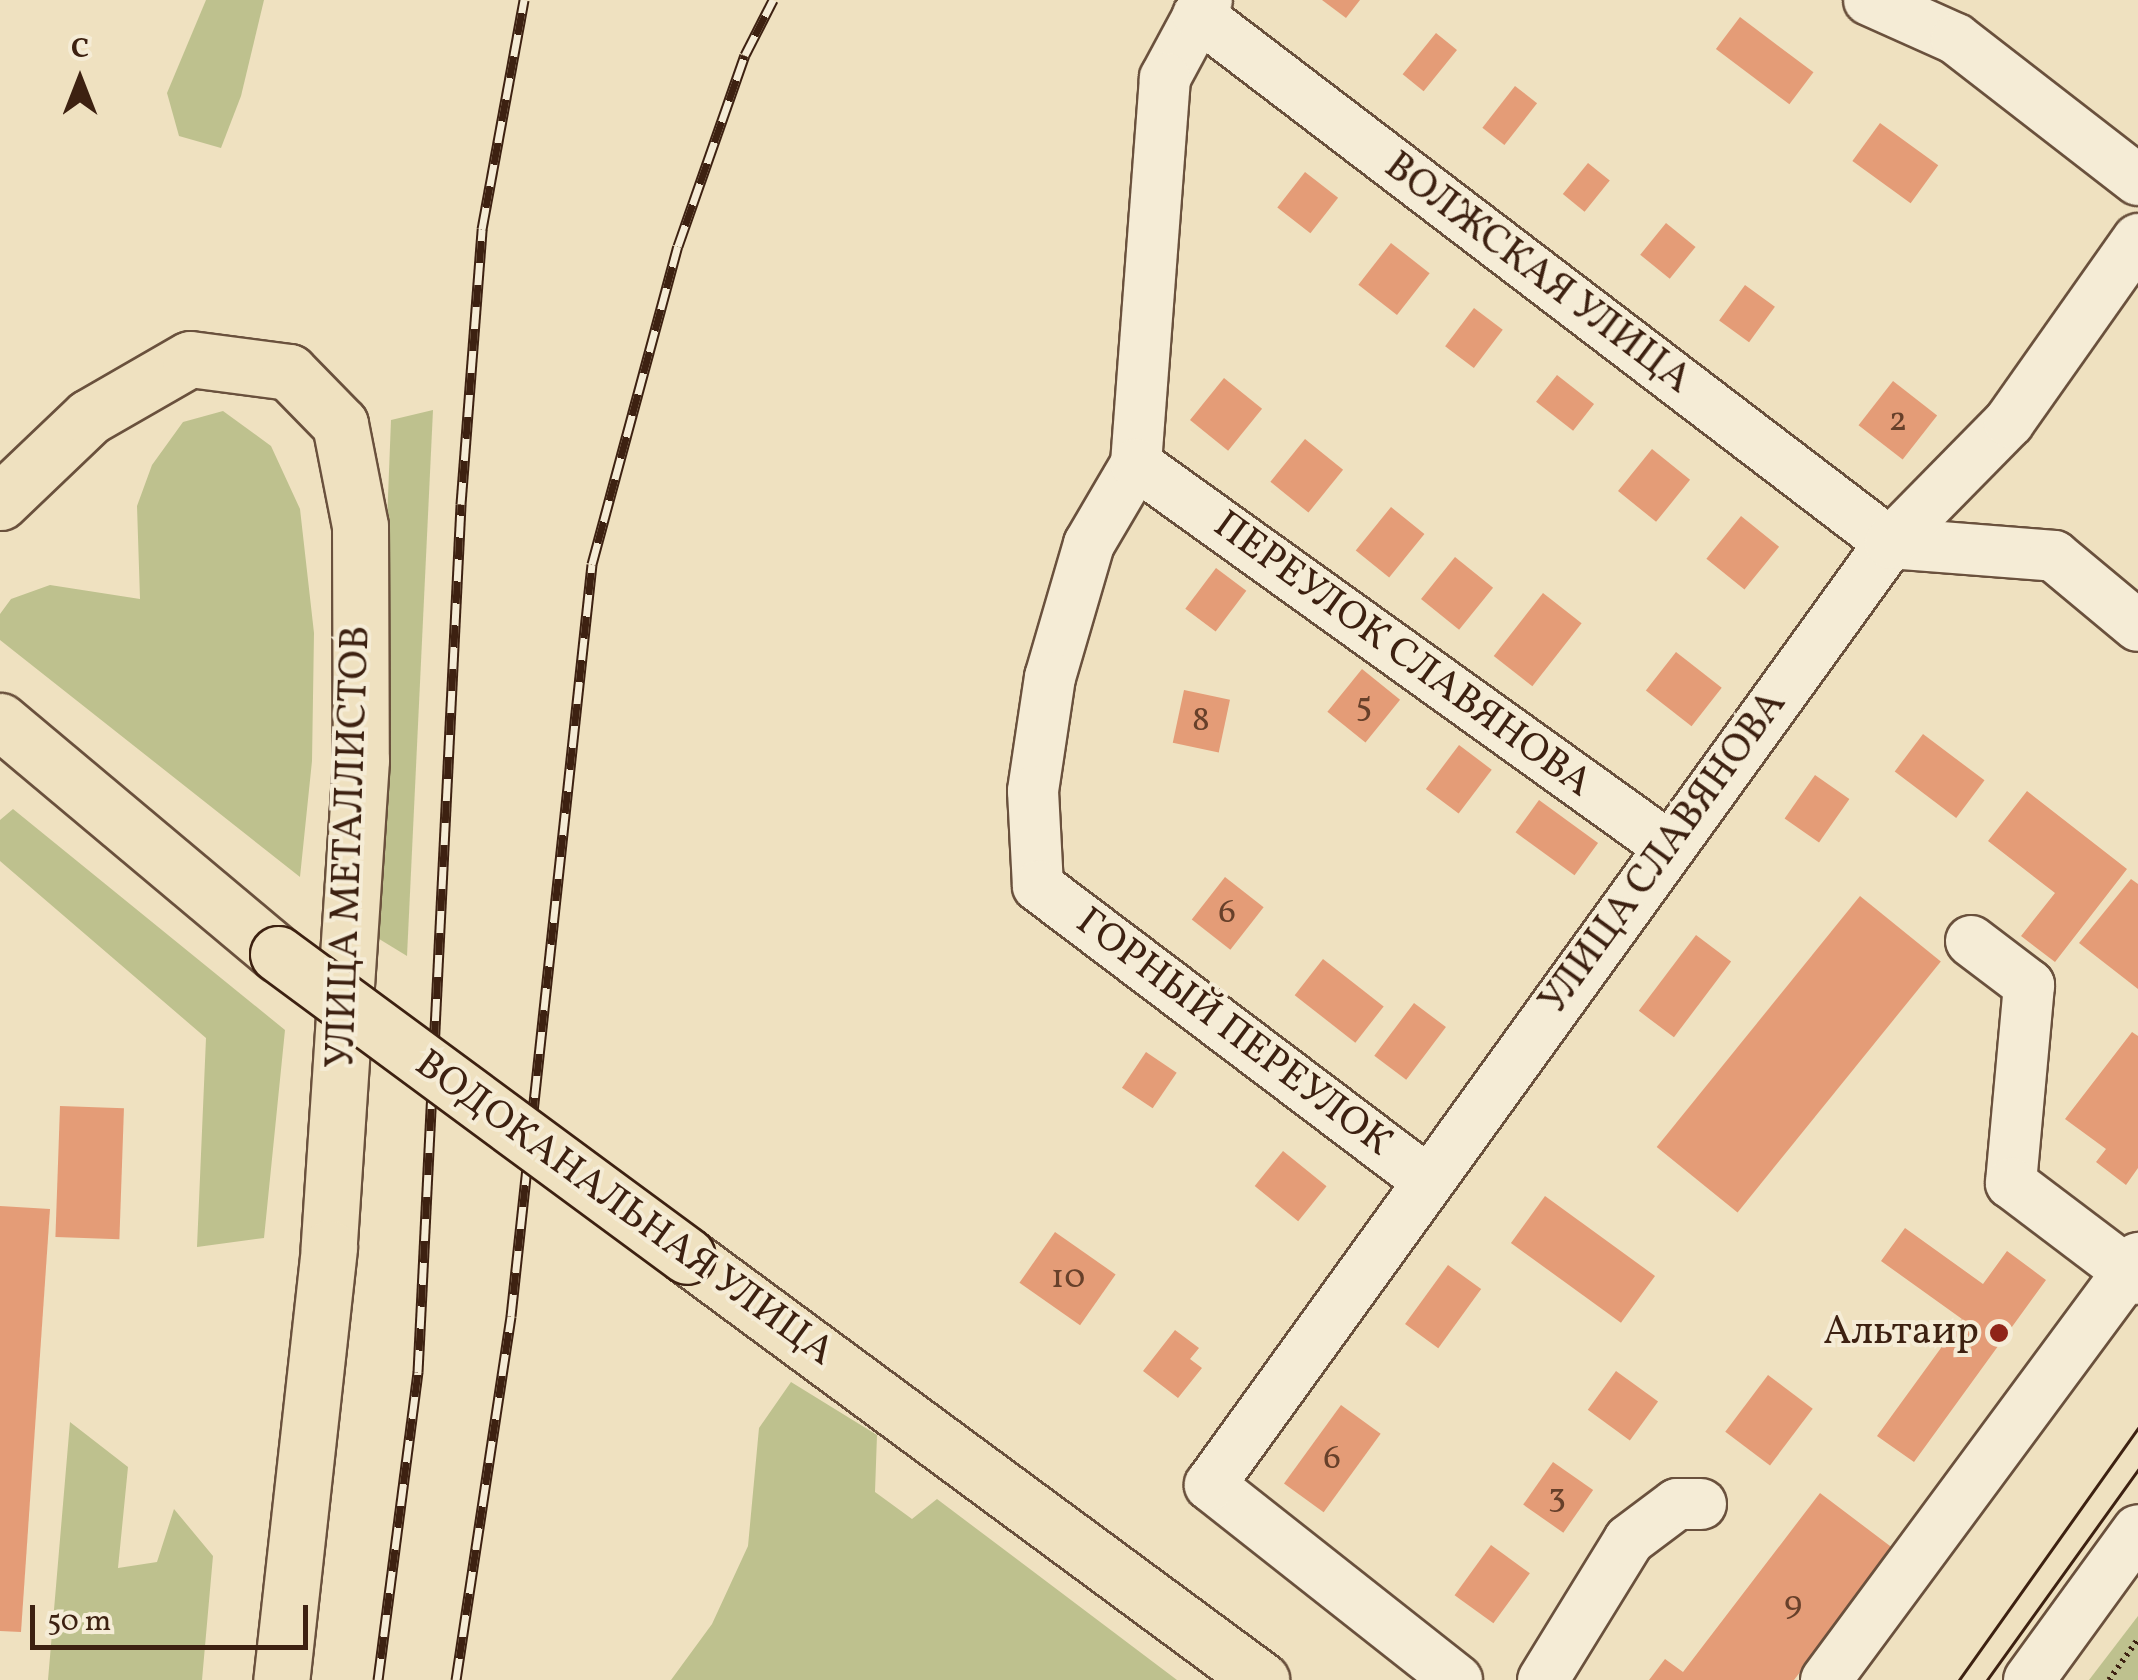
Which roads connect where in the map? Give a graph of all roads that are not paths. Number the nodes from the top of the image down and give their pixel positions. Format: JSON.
{"nodes":[{"id":1,"x":1869,"y":0,"type":"edge"},
{"id":2,"x":1202,"y":8,"type":"edge"},
{"id":3,"x":2138,"y":180,"type":"edge"},
{"id":4,"x":2138,"y":239,"type":"edge"},
{"id":5,"x":1136,"y":464,"type":"junction"},
{"id":6,"x":0,"y":502,"type":"edge"},
{"id":7,"x":1890,"y":542,"type":"junction"},
{"id":8,"x":2129,"y":597,"type":"edge"},
{"id":9,"x":0,"y":721,"type":"edge"},
{"id":10,"x":1668,"y":846,"type":"junction"},
{"id":11,"x":1971,"y":941,"type":"dead end"},
{"id":12,"x":1428,"y":1180,"type":"junction"},
{"id":13,"x":2135,"y":1270,"type":"edge"},
{"id":14,"x":1701,"y":1504,"type":"dead end"},
{"id":15,"x":2138,"y":1530,"type":"edge"},
{"id":16,"x":280,"y":1680,"type":"edge"},
{"id":17,"x":1261,"y":1680,"type":"edge"},
{"id":18,"x":1456,"y":1680,"type":"edge"},
{"id":19,"x":1543,"y":1680,"type":"edge"},
{"id":20,"x":1826,"y":1680,"type":"edge"},
{"id":21,"x":2029,"y":1680,"type":"edge"}],
"edges":[{"from":1,"to":3,"type":"street"},
{"from":2,"to":5,"type":"street"},
{"from":2,"to":7,"type":"street","name":"ВОЛЖСКАЯ УЛИЦА"},
{"from":4,"to":7,"type":"street","name":"УЛИЦА СЛАВЯНОВА"},
{"from":5,"to":10,"type":"street","name":"ПЕРЕУЛОК СЛАВЯНОВА"},
{"from":5,"to":12,"type":"street","name":"ГОРНЫЙ ПЕРЕУЛОК"},
{"from":6,"to":16,"type":"main road","name":"УЛИЦА МЕТАЛЛИСТОВ"},
{"from":7,"to":8,"type":"street"},
{"from":7,"to":10,"type":"street","name":"УЛИЦА СЛАВЯНОВА"},
{"from":9,"to":17,"type":"main road","name":"ВОДОКАНАЛЬНАЯ УЛИЦА","bridge":true},
{"from":10,"to":12,"type":"street","name":"УЛИЦА СЛАВЯНОВА"},
{"from":11,"to":13,"type":"street"},
{"from":12,"to":18,"type":"street","name":"УЛИЦА СЛАВЯНОВА"},
{"from":13,"to":20,"type":"street"},
{"from":14,"to":19,"type":"street"},
{"from":15,"to":21,"type":"street"}]}
